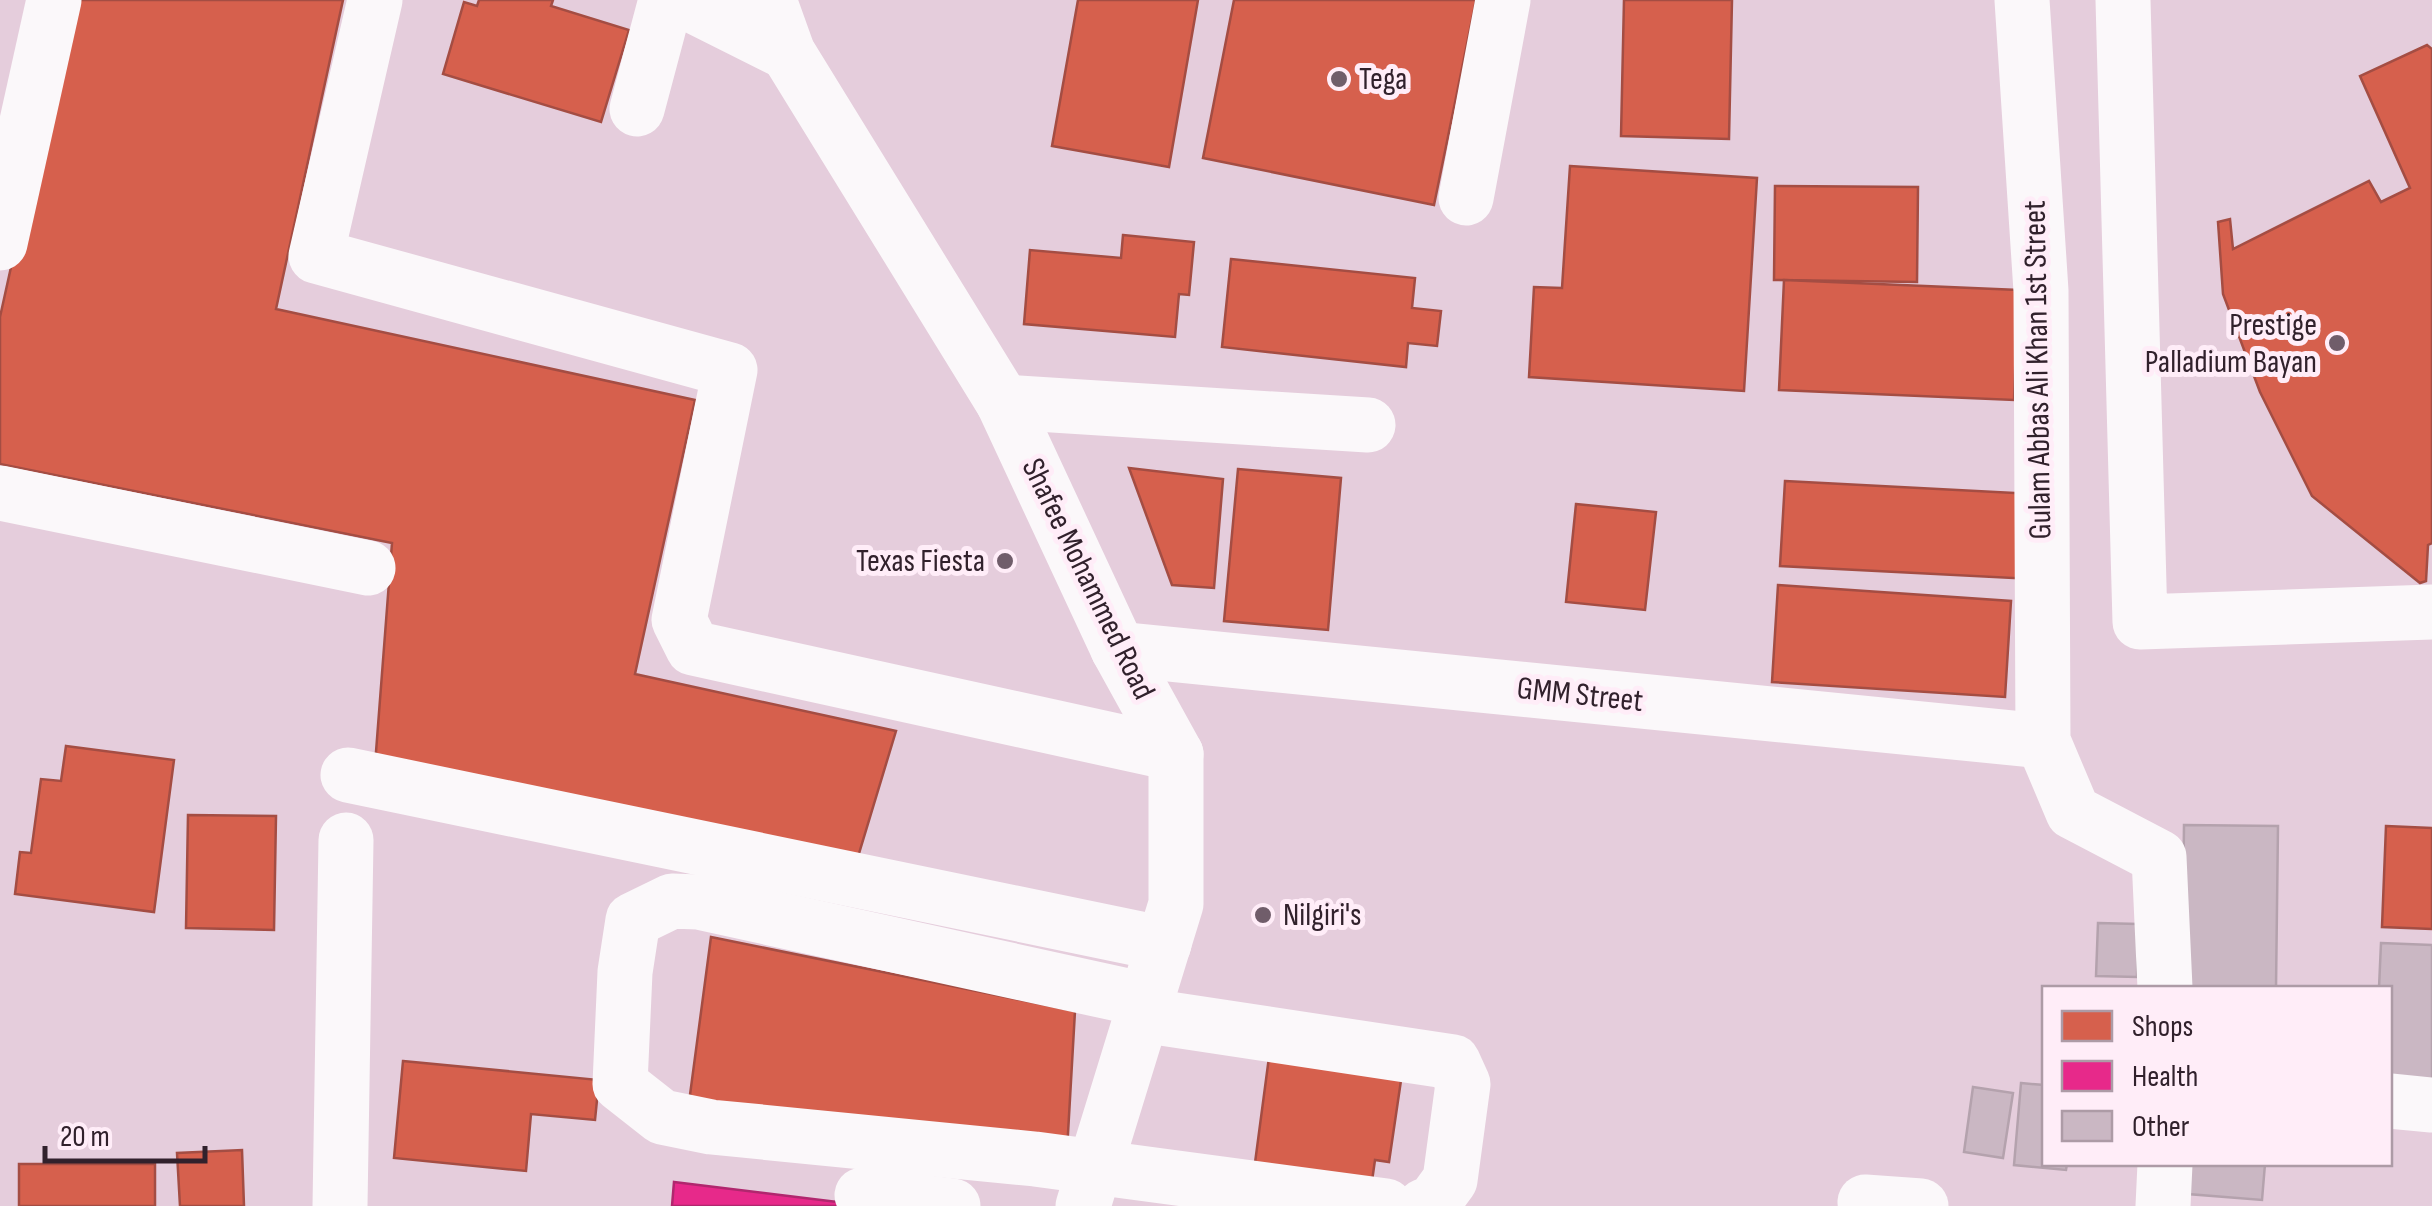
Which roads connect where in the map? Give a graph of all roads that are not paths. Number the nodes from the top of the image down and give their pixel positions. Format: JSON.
{"nodes":[{"id":1,"x":54,"y":0,"type":"edge"},
{"id":2,"x":376,"y":0,"type":"edge"},
{"id":3,"x":412,"y":0,"type":"edge"},
{"id":4,"x":666,"y":0,"type":"edge"},
{"id":5,"x":682,"y":0,"type":"edge"},
{"id":6,"x":769,"y":0,"type":"edge"},
{"id":7,"x":1503,"y":0,"type":"edge"},
{"id":8,"x":2022,"y":0,"type":"edge"},
{"id":9,"x":2124,"y":0,"type":"edge"},
{"id":10,"x":788,"y":53,"type":"junction"},
{"id":11,"x":637,"y":109,"type":"dead end"},
{"id":12,"x":373,"y":116,"type":"dead end"},
{"id":13,"x":1466,"y":198,"type":"dead end"},
{"id":14,"x":0,"y":243,"type":"edge"},
{"id":15,"x":1003,"y":402,"type":"junction"},
{"id":16,"x":1368,"y":425,"type":"dead end"},
{"id":17,"x":0,"y":493,"type":"edge"},
{"id":18,"x":368,"y":568,"type":"dead end"},
{"id":19,"x":2432,"y":612,"type":"edge"},
{"id":20,"x":1118,"y":649,"type":"junction"},
{"id":21,"x":2042,"y":741,"type":"junction"},
{"id":22,"x":1176,"y":754,"type":"junction"},
{"id":23,"x":348,"y":776,"type":"dead end"},
{"id":24,"x":346,"y":840,"type":"dead end"},
{"id":25,"x":1164,"y":944,"type":"junction"},
{"id":26,"x":2165,"y":986,"type":"edge"},
{"id":27,"x":1144,"y":1008,"type":"junction"},
{"id":28,"x":2392,"y":1101,"type":"edge"},
{"id":29,"x":2432,"y":1105,"type":"edge"},
{"id":30,"x":2166,"y":1166,"type":"edge"},
{"id":31,"x":1089,"y":1186,"type":"edge"},
{"id":32,"x":862,"y":1195,"type":"dead end"},
{"id":33,"x":1864,"y":1202,"type":"dead end"},
{"id":34,"x":340,"y":1206,"type":"edge"},
{"id":35,"x":953,"y":1206,"type":"edge"},
{"id":36,"x":1386,"y":1206,"type":"edge"},
{"id":37,"x":1424,"y":1206,"type":"edge"},
{"id":38,"x":1921,"y":1206,"type":"edge"},
{"id":39,"x":2163,"y":1206,"type":"edge"}],
"edges":[{"from":1,"to":14,"type":"street"},
{"from":2,"to":22,"type":"street"},
{"from":3,"to":12,"type":"street"},
{"from":4,"to":11,"type":"street"},
{"from":5,"to":10,"type":"street"},
{"from":6,"to":10,"type":"street","name":"Shafee Mohammed Road"},
{"from":7,"to":13,"type":"street"},
{"from":8,"to":21,"type":"street","name":"Gulam Abbas Ali Khan 1st Street"},
{"from":9,"to":19,"type":"street"},
{"from":10,"to":15,"type":"street","name":"Shafee Mohammed Road"},
{"from":15,"to":16,"type":"street"},
{"from":15,"to":20,"type":"street","name":"Shafee Mohammed Road"},
{"from":17,"to":18,"type":"street"},
{"from":20,"to":21,"type":"street","name":"GMM Street"},
{"from":20,"to":22,"type":"street","name":"Shafee Mohammed Road"},
{"from":21,"to":26,"type":"street"},
{"from":22,"to":25,"type":"street","name":"Shafee Mohammed Road"},
{"from":23,"to":25,"type":"street"},
{"from":24,"to":34,"type":"street"},
{"from":25,"to":27,"type":"street","name":"Shafee Mohammed Road"},
{"from":27,"to":31,"type":"street","name":"Shafee Mohammed Road"},
{"from":27,"to":31,"type":"street"},
{"from":27,"to":37,"type":"street"},
{"from":28,"to":29,"type":"street"},
{"from":30,"to":39,"type":"street"},
{"from":31,"to":36,"type":"street"},
{"from":32,"to":35,"type":"street"},
{"from":33,"to":38,"type":"street"}]}
